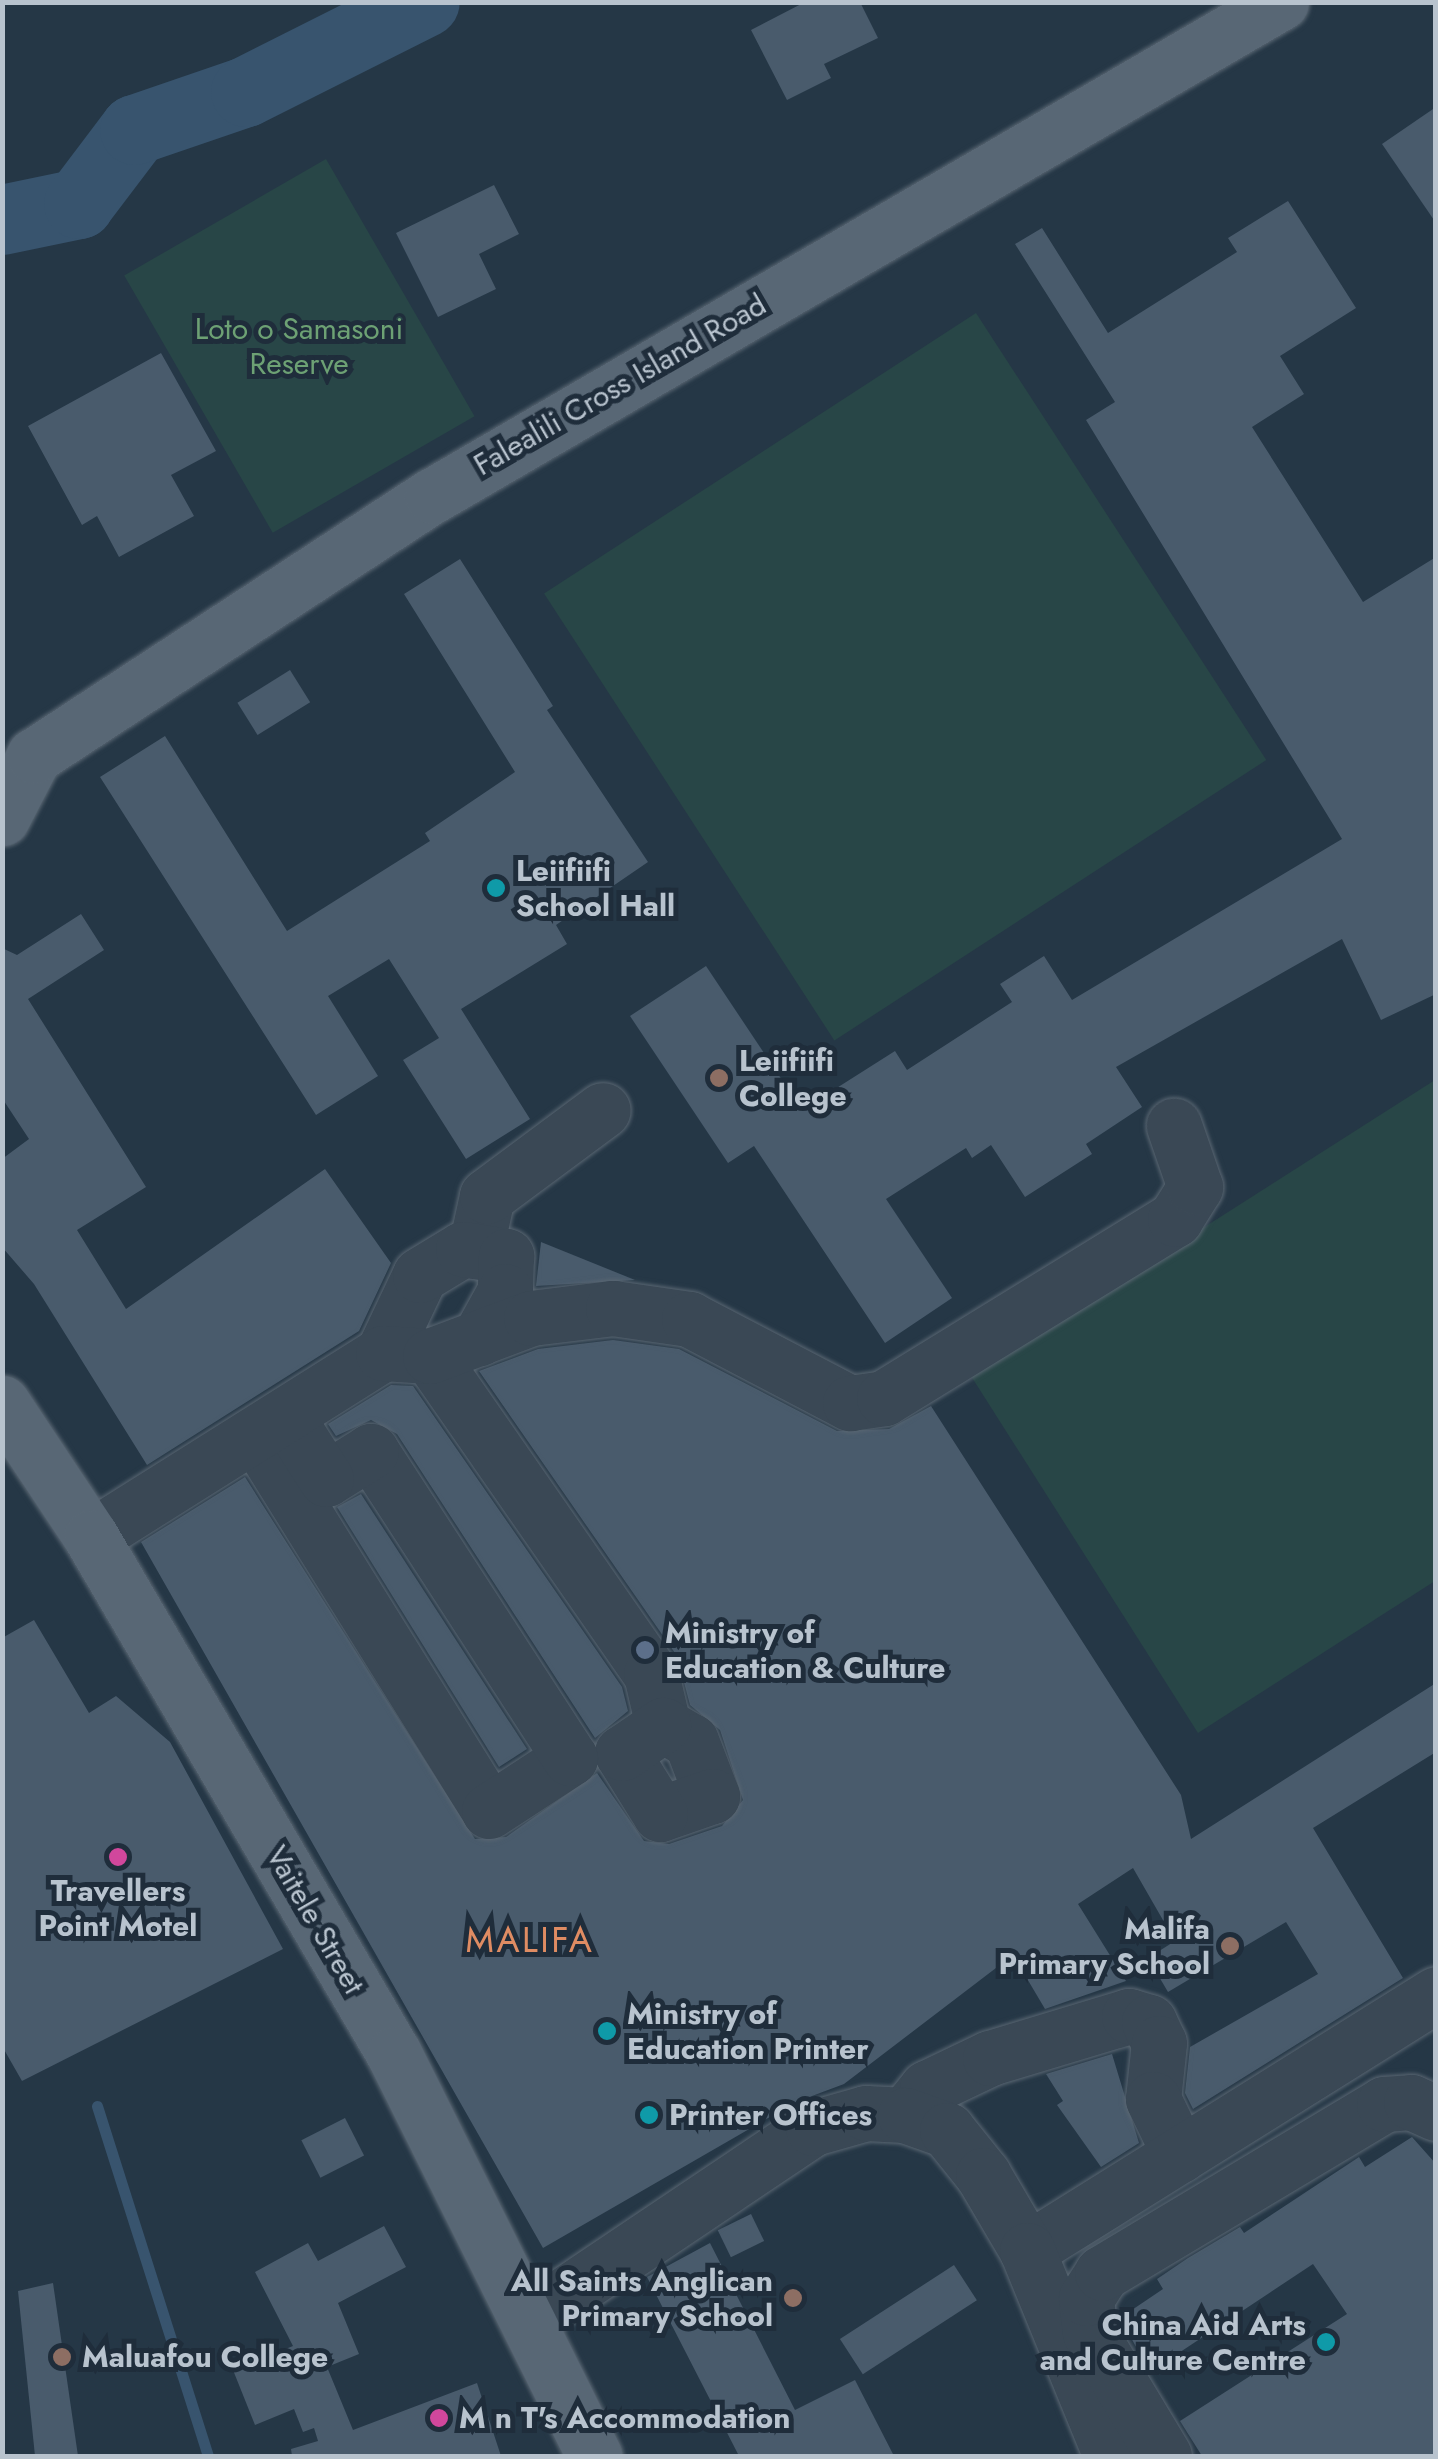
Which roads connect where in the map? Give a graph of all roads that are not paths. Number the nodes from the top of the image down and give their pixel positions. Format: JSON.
{"nodes":[{"id":1,"x":1282,"y":2,"type":"edge"},
{"id":2,"x":2,"y":818,"type":"edge"},
{"id":3,"x":603,"y":1110,"type":"dead end"},
{"id":4,"x":1174,"y":1126,"type":"dead end"},
{"id":5,"x":475,"y":1251,"type":"junction"},
{"id":6,"x":430,"y":1349,"type":"junction"},
{"id":7,"x":2,"y":1403,"type":"edge"},
{"id":8,"x":271,"y":1426,"type":"junction"},
{"id":9,"x":92,"y":1536,"type":"junction"},
{"id":10,"x":664,"y":1725,"type":"dead end"},
{"id":11,"x":1436,"y":1994,"type":"edge"},
{"id":12,"x":1436,"y":2113,"type":"edge"},
{"id":13,"x":905,"y":2115,"type":"junction"},
{"id":14,"x":1180,"y":2155,"type":"junction"},
{"id":15,"x":1027,"y":2250,"type":"junction"},
{"id":16,"x":526,"y":2320,"type":"junction"},
{"id":17,"x":594,"y":2456,"type":"edge"},
{"id":18,"x":1111,"y":2456,"type":"edge"},
{"id":19,"x":1164,"y":2456,"type":"edge"}],
"edges":[{"from":1,"to":2,"type":"main road","name":"Falealili Cross Island Road"},
{"from":3,"to":5,"type":"street"},
{"from":4,"to":6,"type":"street"},
{"from":5,"to":6,"type":"street"},
{"from":5,"to":6,"type":"street"},
{"from":6,"to":8,"type":"street"},
{"from":6,"to":10,"type":"street"},
{"from":7,"to":9,"type":"main road","name":"Vaitele Street"},
{"from":8,"to":8,"type":"street"},
{"from":8,"to":9,"type":"street"},
{"from":9,"to":16,"type":"main road","name":"Vaitele Street"},
{"from":11,"to":14,"type":"street"},
{"from":12,"to":19,"type":"street"},
{"from":13,"to":14,"type":"street"},
{"from":13,"to":15,"type":"street"},
{"from":13,"to":16,"type":"street"},
{"from":14,"to":15,"type":"street"},
{"from":15,"to":18,"type":"street"},
{"from":16,"to":17,"type":"main road","name":"Vaitele Street"}]}
